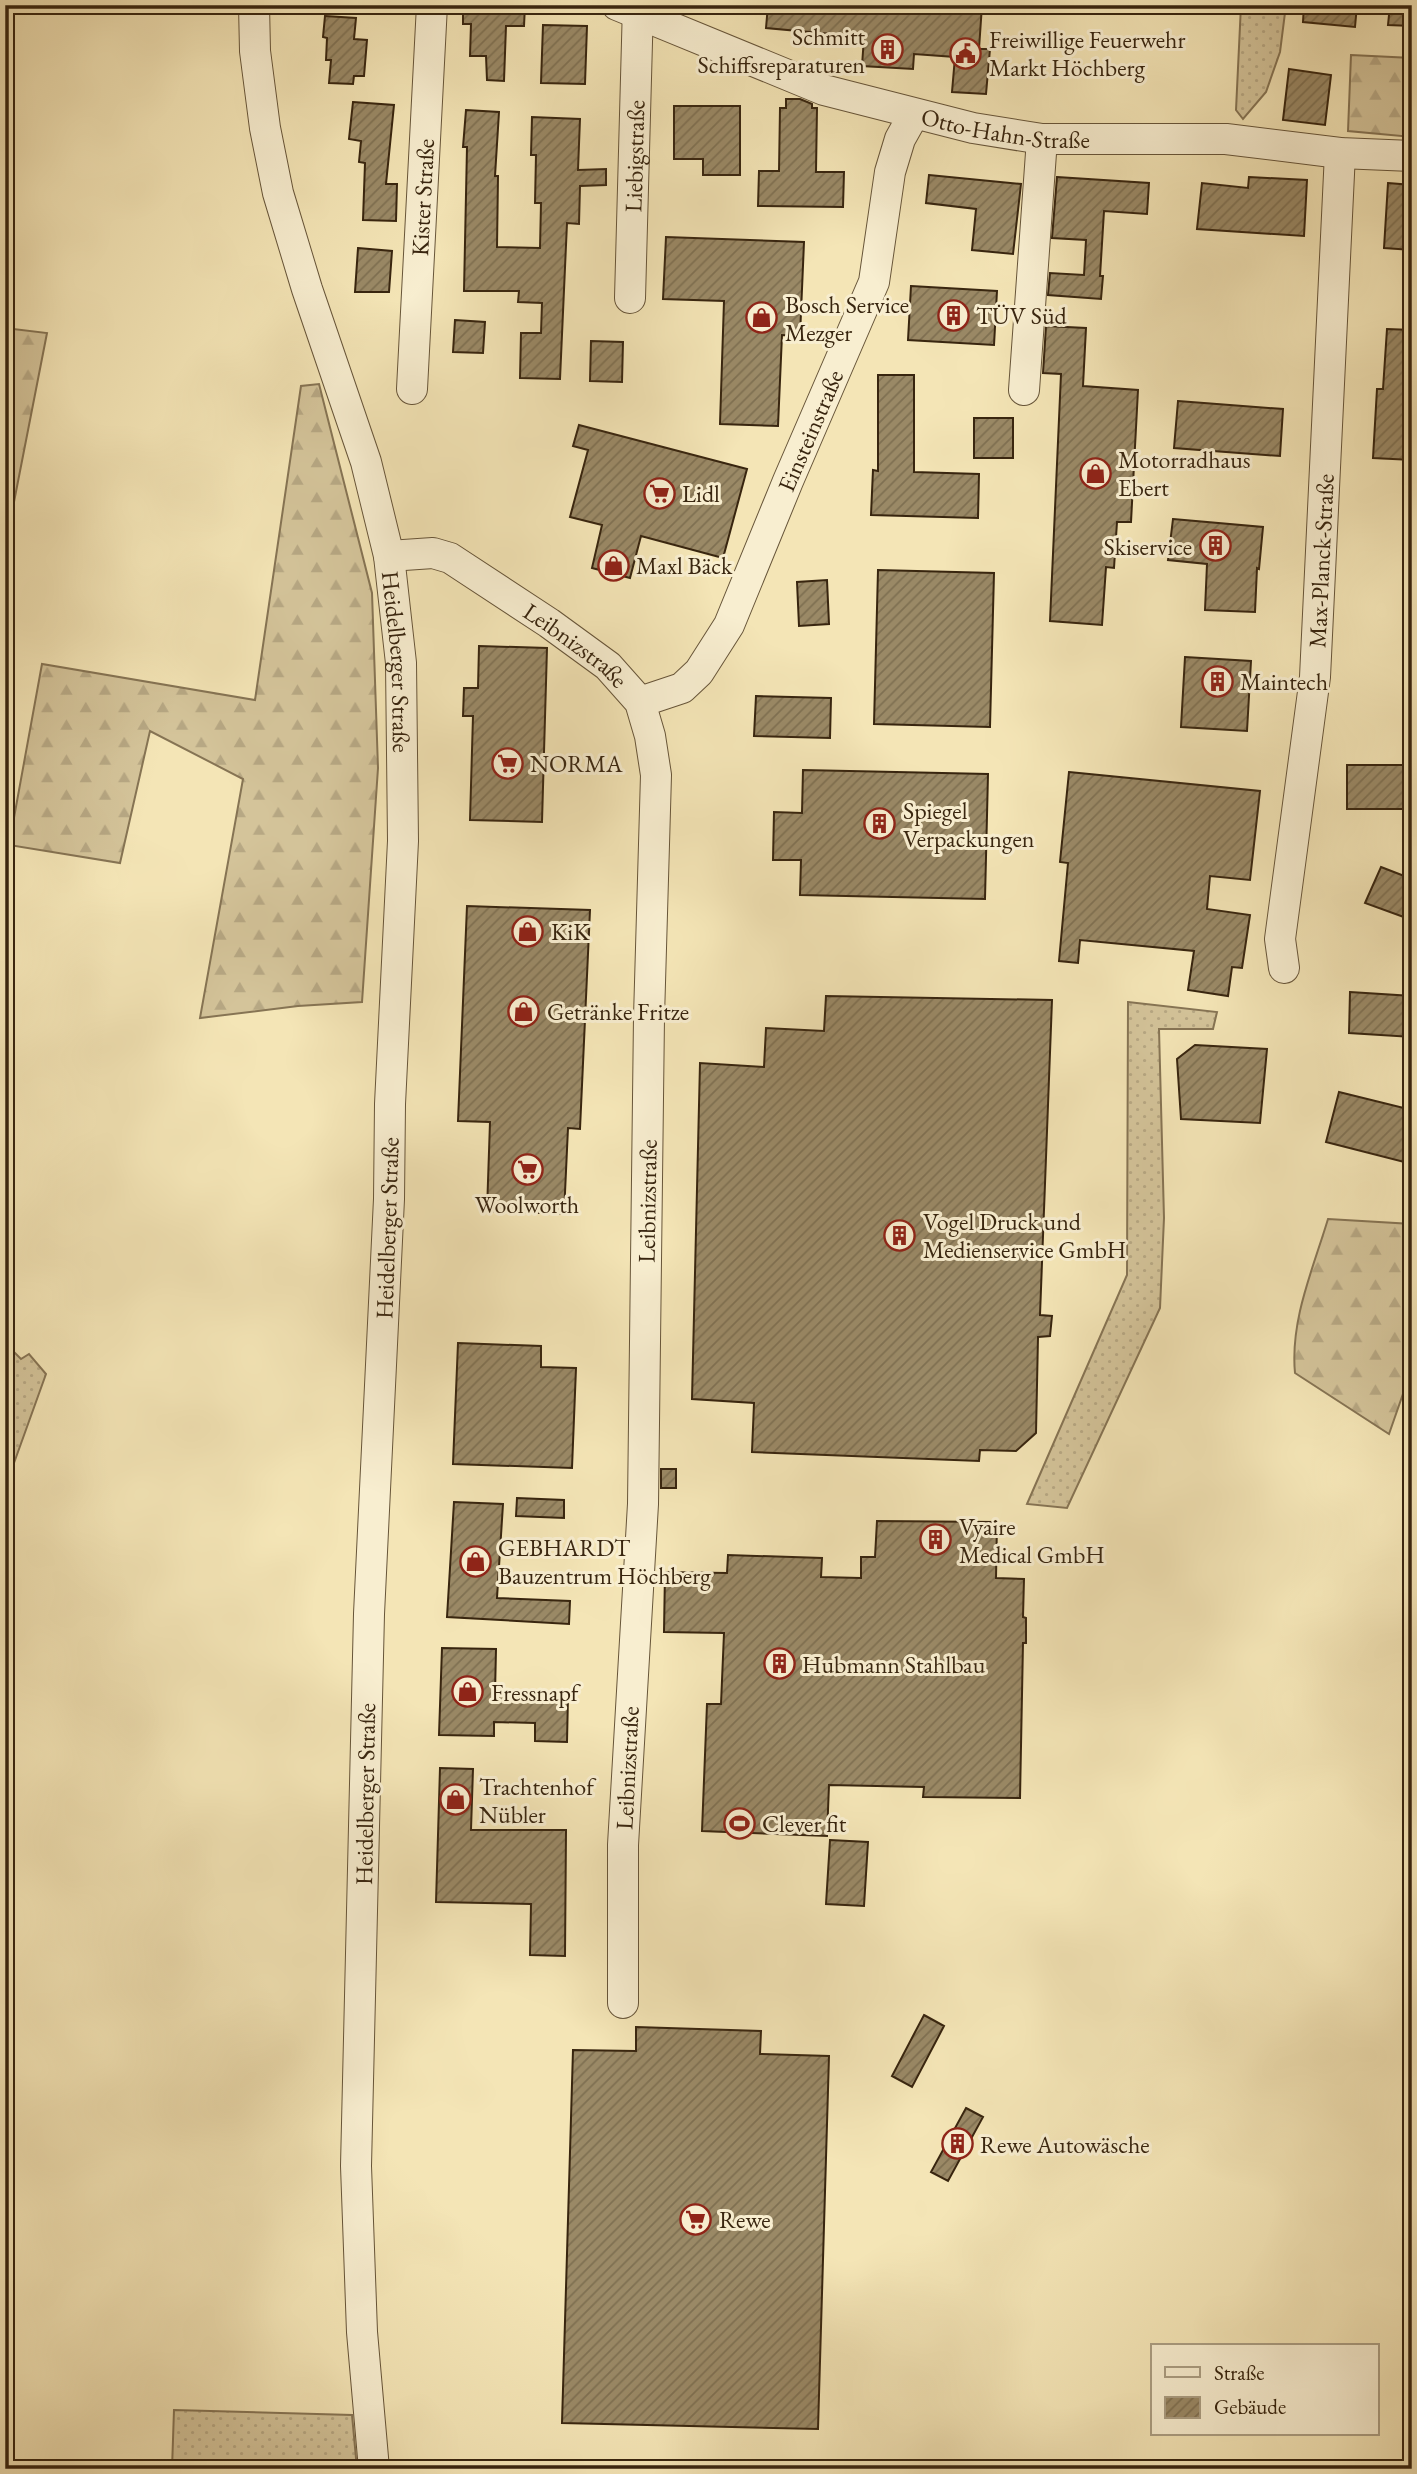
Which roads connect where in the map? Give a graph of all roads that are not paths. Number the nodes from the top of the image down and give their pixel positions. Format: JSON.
{"nodes":[{"id":1,"x":254,"y":5,"type":"edge"},
{"id":2,"x":432,"y":5,"type":"edge"},
{"id":3,"x":630,"y":8,"type":"edge"},
{"id":4,"x":914,"y":114,"type":"junction"},
{"id":5,"x":1042,"y":139,"type":"junction"},
{"id":6,"x":1340,"y":153,"type":"junction"},
{"id":7,"x":1412,"y":156,"type":"edge"},
{"id":8,"x":631,"y":298,"type":"dead end"},
{"id":9,"x":412,"y":389,"type":"dead end"},
{"id":10,"x":1024,"y":390,"type":"dead end"},
{"id":11,"x":389,"y":556,"type":"junction"},
{"id":12,"x":640,"y":702,"type":"junction"},
{"id":13,"x":1284,"y":968,"type":"dead end"},
{"id":14,"x":623,"y":2003,"type":"dead end"},
{"id":15,"x":374,"y":2469,"type":"edge"}],
"edges":[{"from":1,"to":11,"type":"street","name":"Heidelberger Straße"},
{"from":2,"to":9,"type":"street","name":"Kister Straße"},
{"from":3,"to":4,"type":"street","name":"Otto-Hahn-Straße"},
{"from":3,"to":8,"type":"street","name":"Liebigstraße"},
{"from":4,"to":5,"type":"street","name":"Otto-Hahn-Straße"},
{"from":4,"to":12,"type":"street","name":"Einsteinstraße"},
{"from":5,"to":6,"type":"street","name":"Otto-Hahn-Straße"},
{"from":5,"to":10,"type":"street"},
{"from":6,"to":7,"type":"street","name":"Otto-Hahn-Straße"},
{"from":6,"to":13,"type":"street","name":"Max-Planck-Straße"},
{"from":11,"to":12,"type":"street","name":"Leibnizstraße"},
{"from":11,"to":15,"type":"street","name":"Heidelberger Straße"},
{"from":12,"to":14,"type":"street","name":"Leibnizstraße"}]}
